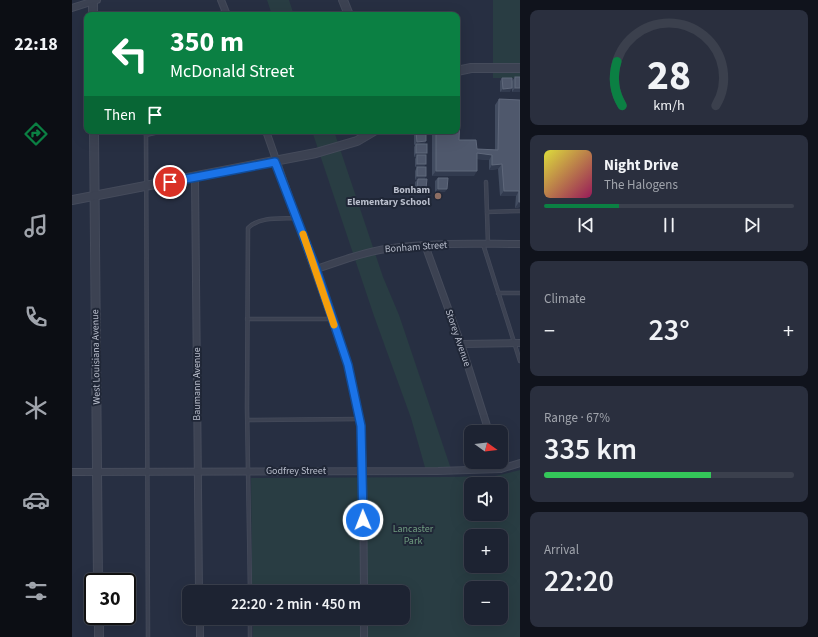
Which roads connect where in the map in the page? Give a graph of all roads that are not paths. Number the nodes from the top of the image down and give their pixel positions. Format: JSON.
{"nodes":[{"id":1,"x":221,"y":0,"type":"edge"},
{"id":2,"x":343,"y":0,"type":"edge"},
{"id":3,"x":95,"y":1,"type":"edge"},
{"id":4,"x":80,"y":3,"type":"edge"},
{"id":5,"x":72,"y":8,"type":"edge"},
{"id":6,"x":93,"y":12,"type":"edge"},
{"id":7,"x":225,"y":12,"type":"edge"},
{"id":8,"x":348,"y":12,"type":"edge"},
{"id":9,"x":520,"y":68,"type":"edge"},
{"id":10,"x":460,"y":70,"type":"edge"},
{"id":11,"x":94,"y":134,"type":"edge"},
{"id":12,"x":146,"y":134,"type":"edge"},
{"id":13,"x":267,"y":134,"type":"edge"},
{"id":14,"x":370,"y":134,"type":"edge"},
{"id":15,"x":275,"y":162,"type":"junction"},
{"id":16,"x":195,"y":177,"type":"junction"},
{"id":17,"x":486,"y":182,"type":"dead end"},
{"id":18,"x":145,"y":186,"type":"junction"},
{"id":19,"x":94,"y":196,"type":"junction"},
{"id":20,"x":72,"y":200,"type":"edge"},
{"id":21,"x":520,"y":211,"type":"edge"},
{"id":22,"x":487,"y":212,"type":"junction"},
{"id":23,"x":297,"y":218,"type":"junction"},
{"id":24,"x":485,"y":244,"type":"junction"},
{"id":25,"x":520,"y":244,"type":"edge"},
{"id":26,"x":425,"y":245,"type":"junction"},
{"id":27,"x":316,"y":269,"type":"junction"},
{"id":28,"x":520,"y":293,"type":"edge"},
{"id":29,"x":498,"y":294,"type":"junction"},
{"id":30,"x":247,"y":319,"type":"junction"},
{"id":31,"x":333,"y":319,"type":"junction"},
{"id":32,"x":517,"y":343,"type":"edge"},
{"id":33,"x":461,"y":344,"type":"junction"},
{"id":34,"x":520,"y":361,"type":"edge"},
{"id":35,"x":360,"y":419,"type":"junction"},
{"id":36,"x":248,"y":420,"type":"junction"},
{"id":37,"x":487,"y":425,"type":"edge"},
{"id":38,"x":520,"y":463,"type":"edge"},
{"id":39,"x":508,"y":467,"type":"edge"},
{"id":40,"x":501,"y":469,"type":"edge"},
{"id":41,"x":363,"y":471,"type":"junction"},
{"id":42,"x":72,"y":472,"type":"edge"},
{"id":43,"x":97,"y":472,"type":"junction"},
{"id":44,"x":146,"y":472,"type":"junction"},
{"id":45,"x":198,"y":472,"type":"junction"},
{"id":46,"x":249,"y":472,"type":"junction"},
{"id":47,"x":98,"y":573,"type":"edge"},
{"id":48,"x":199,"y":585,"type":"edge"},
{"id":49,"x":250,"y":585,"type":"edge"},
{"id":50,"x":364,"y":585,"type":"edge"},
{"id":51,"x":99,"y":625,"type":"edge"},
{"id":52,"x":200,"y":625,"type":"edge"},
{"id":53,"x":250,"y":625,"type":"edge"},
{"id":54,"x":364,"y":625,"type":"edge"},
{"id":55,"x":99,"y":637,"type":"edge"},
{"id":56,"x":148,"y":637,"type":"edge"},
{"id":57,"x":200,"y":637,"type":"edge"},
{"id":58,"x":250,"y":637,"type":"edge"},
{"id":59,"x":364,"y":637,"type":"edge"}],
"edges":[{"from":1,"to":7,"type":"street"},
{"from":2,"to":8,"type":"street"},
{"from":3,"to":4,"type":"street"},
{"from":3,"to":6,"type":"street"},
{"from":4,"to":5,"type":"street"},
{"from":9,"to":10,"type":"street"},
{"from":11,"to":19,"type":"street","name":"West Louisiana Avenue"},
{"from":12,"to":18,"type":"lane"},
{"from":13,"to":15,"type":"street"},
{"from":14,"to":15,"type":"street"},
{"from":15,"to":16,"type":"street"},
{"from":15,"to":23,"type":"street"},
{"from":16,"to":18,"type":"street"},
{"from":16,"to":45,"type":"street","name":"Baumann Avenue"},
{"from":17,"to":22,"type":"lane"},
{"from":18,"to":19,"type":"street"},
{"from":18,"to":44,"type":"lane"},
{"from":19,"to":20,"type":"street"},
{"from":19,"to":43,"type":"street","name":"West Louisiana Avenue"},
{"from":21,"to":22,"type":"lane"},
{"from":22,"to":24,"type":"lane"},
{"from":23,"to":27,"type":"street"},
{"from":23,"to":30,"type":"lane"},
{"from":24,"to":25,"type":"street","name":"Bonham Street"},
{"from":24,"to":26,"type":"street","name":"Bonham Street"},
{"from":24,"to":29,"type":"lane"},
{"from":26,"to":27,"type":"street","name":"Bonham Street"},
{"from":26,"to":33,"type":"street","name":"Storey Avenue"},
{"from":27,"to":31,"type":"street"},
{"from":28,"to":29,"type":"lane"},
{"from":29,"to":32,"type":"lane"},
{"from":30,"to":31,"type":"lane"},
{"from":30,"to":36,"type":"lane"},
{"from":31,"to":35,"type":"street"},
{"from":32,"to":33,"type":"street"},
{"from":32,"to":34,"type":"lane"},
{"from":33,"to":37,"type":"street","name":"Storey Avenue"},
{"from":35,"to":36,"type":"lane"},
{"from":35,"to":41,"type":"street"},
{"from":36,"to":46,"type":"lane"},
{"from":38,"to":39,"type":"street","name":"Godfrey Street"},
{"from":40,"to":41,"type":"street","name":"Godfrey Street"},
{"from":41,"to":46,"type":"street","name":"Godfrey Street"},
{"from":41,"to":50,"type":"street"},
{"from":42,"to":43,"type":"street","name":"Godfrey Street"},
{"from":43,"to":44,"type":"street","name":"Godfrey Street"},
{"from":43,"to":47,"type":"street","name":"West Louisiana Avenue"},
{"from":44,"to":45,"type":"street","name":"Godfrey Street"},
{"from":44,"to":56,"type":"lane"},
{"from":45,"to":46,"type":"street","name":"Godfrey Street"},
{"from":45,"to":48,"type":"street","name":"Baumann Avenue"},
{"from":46,"to":49,"type":"lane"},
{"from":51,"to":55,"type":"street"},
{"from":52,"to":57,"type":"street"},
{"from":53,"to":58,"type":"lane"},
{"from":54,"to":59,"type":"street"}]}
